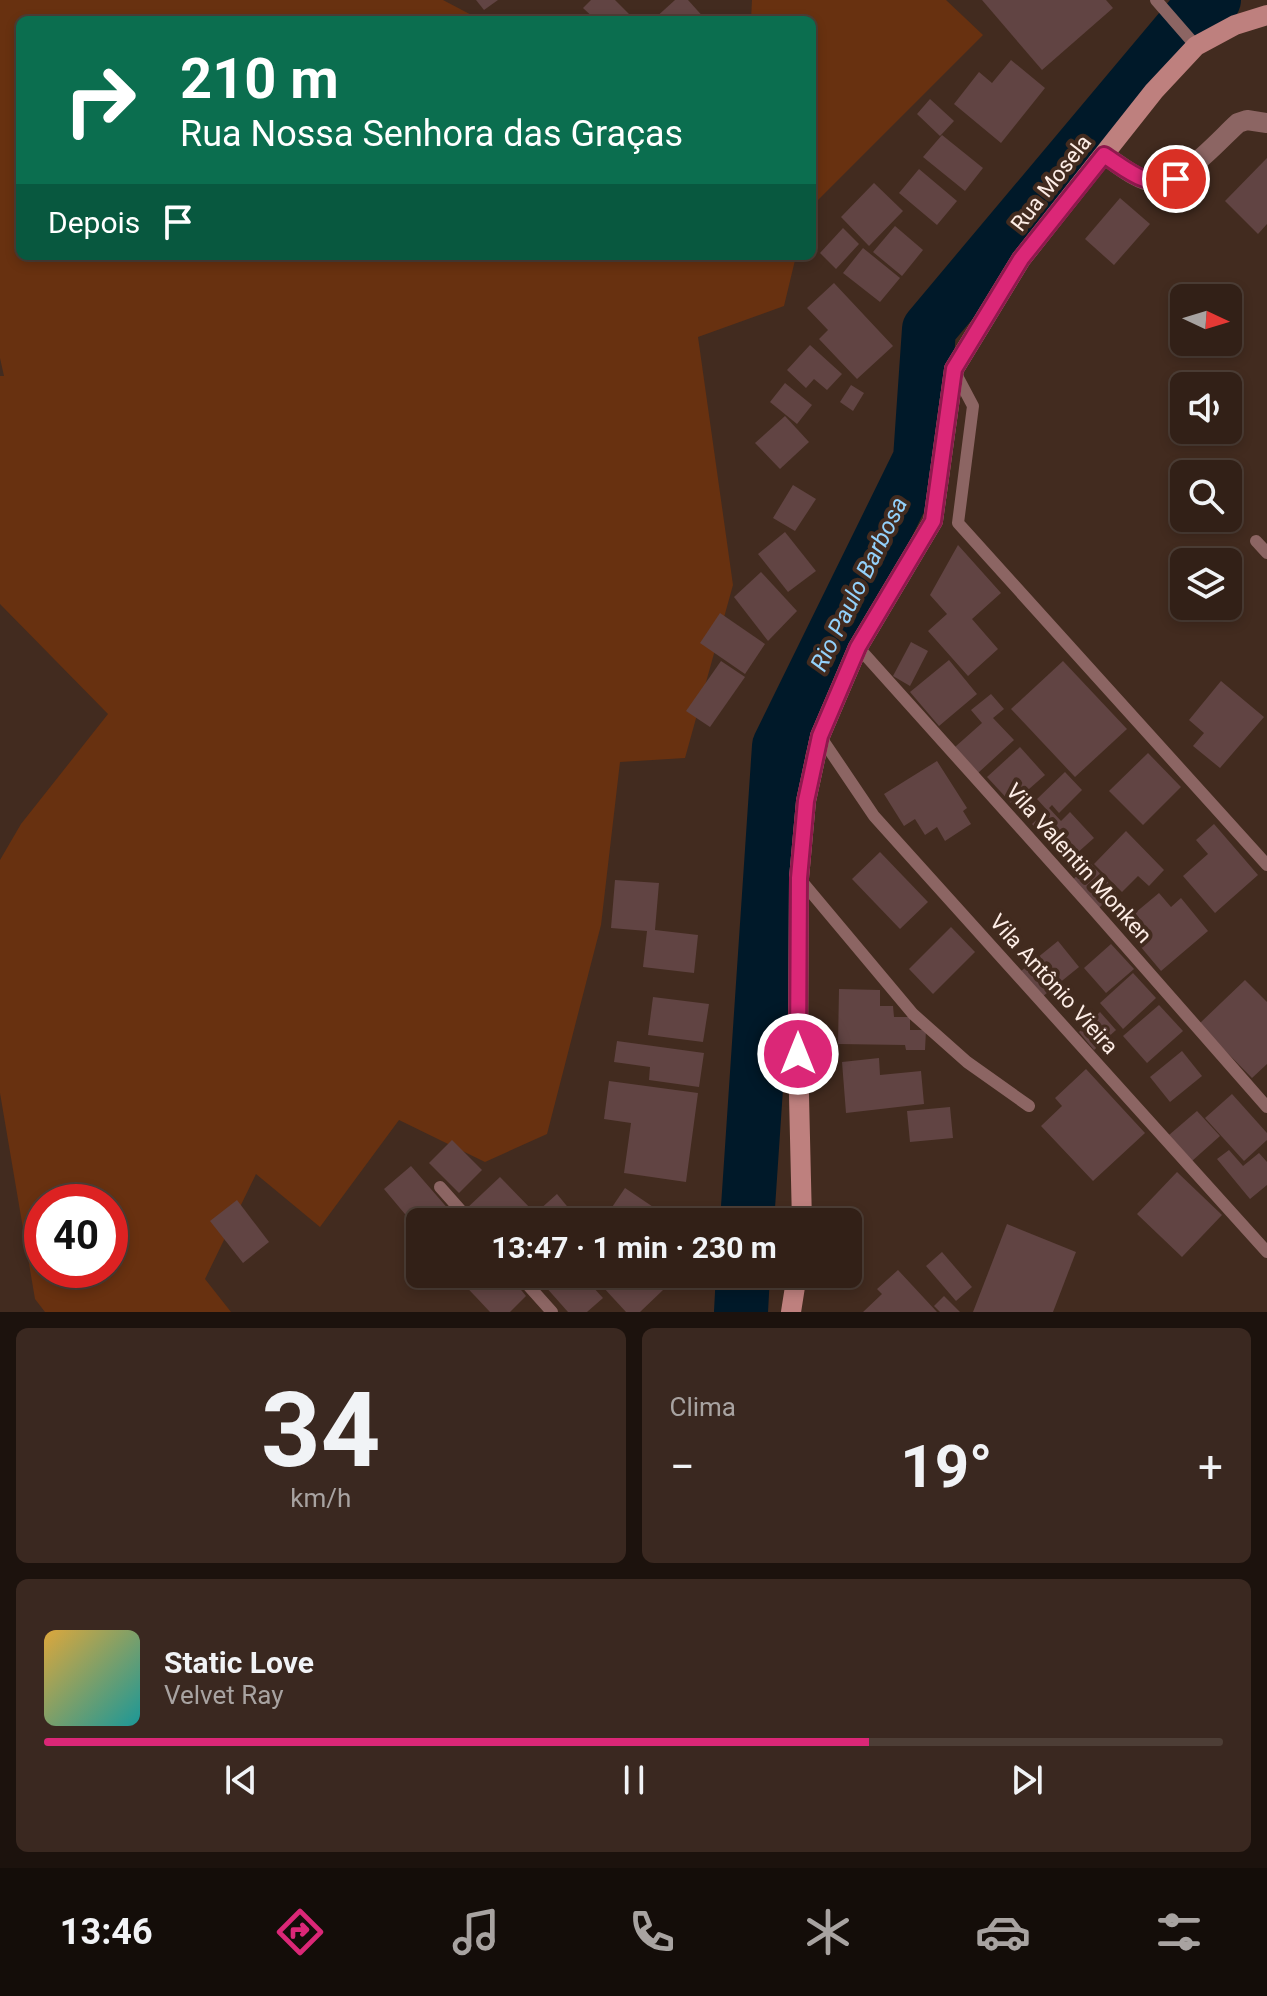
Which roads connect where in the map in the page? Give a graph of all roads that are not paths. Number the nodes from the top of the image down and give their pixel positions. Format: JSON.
{"nodes":[{"id":1,"x":1157,"y":2,"type":"edge"},
{"id":2,"x":1267,"y":15,"type":"edge"},
{"id":3,"x":1196,"y":46,"type":"junction"},
{"id":4,"x":1267,"y":123,"type":"edge"},
{"id":5,"x":1104,"y":155,"type":"junction"},
{"id":6,"x":954,"y":369,"type":"junction"},
{"id":7,"x":1256,"y":541,"type":"dead end"},
{"id":8,"x":1267,"y":553,"type":"edge"},
{"id":9,"x":858,"y":647,"type":"junction"},
{"id":10,"x":820,"y":736,"type":"junction"},
{"id":11,"x":1267,"y":865,"type":"edge"},
{"id":12,"x":799,"y":878,"type":"junction"},
{"id":13,"x":1029,"y":1106,"type":"dead end"},
{"id":14,"x":1267,"y":1107,"type":"edge"},
{"id":15,"x":440,"y":1187,"type":"dead end"},
{"id":16,"x":459,"y":1208,"type":"edge"},
{"id":17,"x":802,"y":1208,"type":"edge"},
{"id":18,"x":1267,"y":1252,"type":"edge"},
{"id":19,"x":531,"y":1288,"type":"edge"},
{"id":20,"x":795,"y":1288,"type":"edge"},
{"id":21,"x":552,"y":1312,"type":"edge"},
{"id":22,"x":791,"y":1312,"type":"edge"}],
"edges":[{"from":1,"to":3,"type":"lane"},
{"from":2,"to":3,"type":"street","name":"Rua Mosela"},
{"from":3,"to":5,"type":"street","name":"Rua Mosela"},
{"from":4,"to":5,"type":"street"},
{"from":5,"to":6,"type":"street","name":"Rua Mosela"},
{"from":6,"to":9,"type":"street","name":"Rua Mosela"},
{"from":6,"to":11,"type":"lane"},
{"from":7,"to":8,"type":"lane"},
{"from":9,"to":10,"type":"street","name":"Rua Mosela"},
{"from":9,"to":14,"type":"lane","name":"Vila Valentin Monken"},
{"from":10,"to":12,"type":"street","name":"Rua Mosela"},
{"from":10,"to":18,"type":"lane","name":"Vila Antônio Vieira"},
{"from":12,"to":13,"type":"lane"},
{"from":12,"to":17,"type":"street","name":"Rua Mosela"},
{"from":15,"to":16,"type":"lane"},
{"from":19,"to":21,"type":"lane"},
{"from":20,"to":22,"type":"street"}]}
